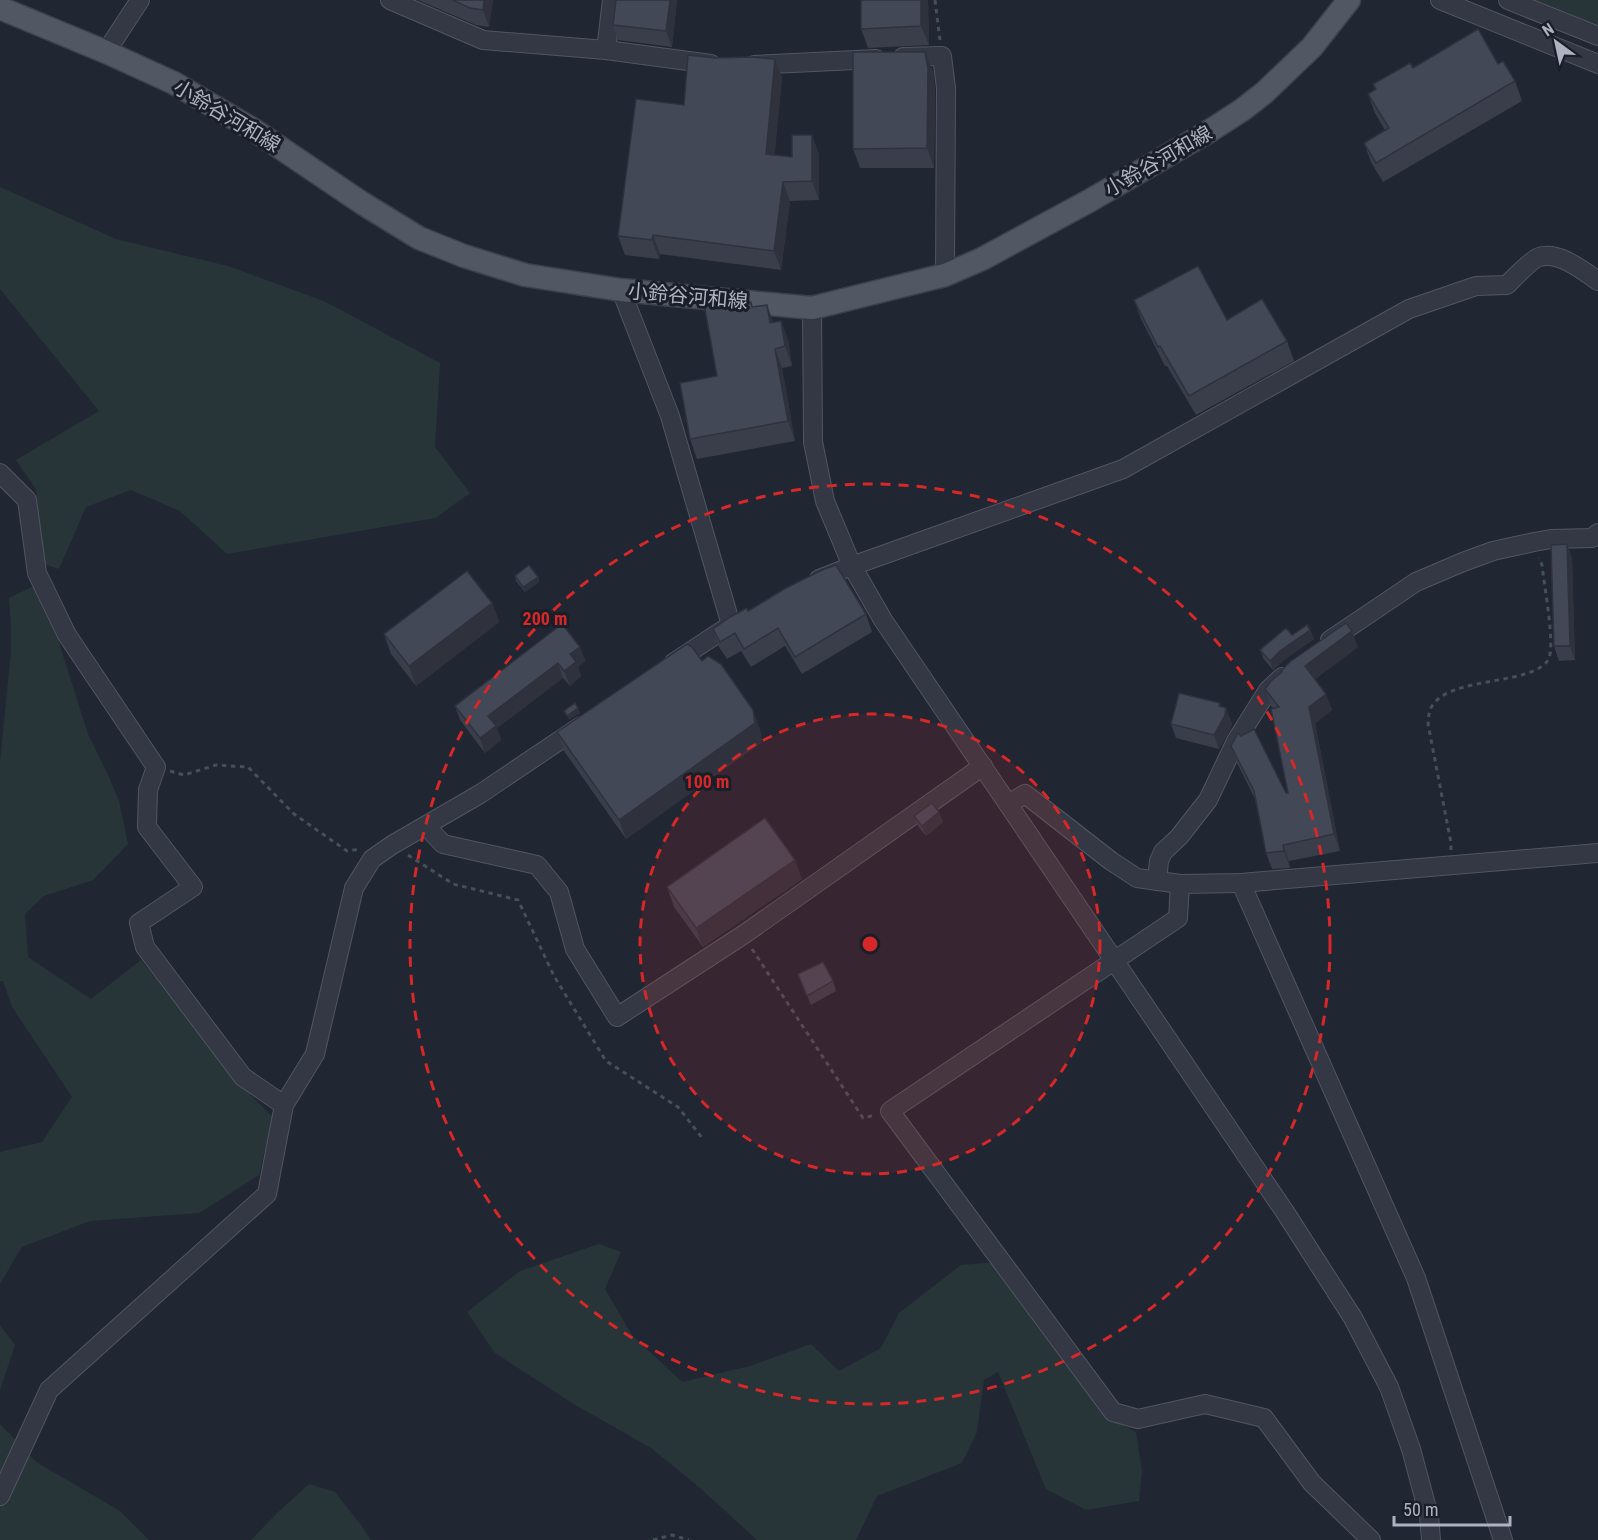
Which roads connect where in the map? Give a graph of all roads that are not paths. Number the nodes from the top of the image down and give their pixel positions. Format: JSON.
{"nodes":[{"id":1,"x":140,"y":0,"type":"edge"},
{"id":2,"x":390,"y":0,"type":"edge"},
{"id":3,"x":612,"y":0,"type":"edge"},
{"id":4,"x":1349,"y":0,"type":"edge"},
{"id":5,"x":1440,"y":0,"type":"edge"},
{"id":6,"x":1508,"y":0,"type":"edge"},
{"id":7,"x":0,"y":8,"type":"edge"},
{"id":8,"x":1598,"y":36,"type":"edge"},
{"id":9,"x":606,"y":50,"type":"junction"},
{"id":10,"x":106,"y":52,"type":"junction"},
{"id":11,"x":1598,"y":64,"type":"edge"},
{"id":12,"x":945,"y":275,"type":"junction"},
{"id":13,"x":1598,"y":281,"type":"edge"},
{"id":14,"x":621,"y":290,"type":"junction"},
{"id":15,"x":812,"y":308,"type":"junction"},
{"id":16,"x":0,"y":473,"type":"edge"},
{"id":17,"x":1598,"y":533,"type":"edge"},
{"id":18,"x":852,"y":566,"type":"junction"},
{"id":19,"x":803,"y":588,"type":"edge"},
{"id":20,"x":752,"y":614,"type":"edge"},
{"id":21,"x":731,"y":625,"type":"junction"},
{"id":22,"x":1318,"y":649,"type":"edge"},
{"id":23,"x":1290,"y":669,"type":"edge"},
{"id":24,"x":663,"y":670,"type":"edge"},
{"id":25,"x":596,"y":716,"type":"edge"},
{"id":26,"x":983,"y":766,"type":"junction"},
{"id":27,"x":1009,"y":804,"type":"junction"},
{"id":28,"x":426,"y":826,"type":"junction"},
{"id":29,"x":1598,"y":853,"type":"edge"},
{"id":30,"x":1156,"y":881,"type":"junction"},
{"id":31,"x":1180,"y":884,"type":"junction"},
{"id":32,"x":1242,"y":884,"type":"junction"},
{"id":33,"x":1114,"y":960,"type":"junction"},
{"id":34,"x":284,"y":1105,"type":"junction"},
{"id":35,"x":0,"y":1496,"type":"edge"},
{"id":36,"x":1371,"y":1540,"type":"edge"},
{"id":37,"x":1431,"y":1540,"type":"edge"},
{"id":38,"x":1503,"y":1540,"type":"edge"}],
"edges":[{"from":1,"to":10,"type":"street"},
{"from":2,"to":9,"type":"street"},
{"from":3,"to":9,"type":"street"},
{"from":4,"to":12,"type":"main road","name":"小鈴谷河和線"},
{"from":5,"to":11,"type":"street"},
{"from":6,"to":8,"type":"street"},
{"from":7,"to":10,"type":"main road","name":"小鈴谷河和線"},
{"from":9,"to":12,"type":"street"},
{"from":10,"to":14,"type":"main road","name":"小鈴谷河和線"},
{"from":12,"to":15,"type":"main road","name":"小鈴谷河和線"},
{"from":13,"to":18,"type":"street"},
{"from":14,"to":15,"type":"main road","name":"小鈴谷河和線"},
{"from":14,"to":21,"type":"street"},
{"from":15,"to":18,"type":"street"},
{"from":16,"to":34,"type":"street"},
{"from":17,"to":22,"type":"street"},
{"from":18,"to":19,"type":"street"},
{"from":18,"to":26,"type":"street"},
{"from":20,"to":21,"type":"street"},
{"from":21,"to":24,"type":"street"},
{"from":23,"to":30,"type":"street"},
{"from":25,"to":28,"type":"street"},
{"from":26,"to":27,"type":"street"},
{"from":26,"to":28,"type":"street"},
{"from":27,"to":30,"type":"street"},
{"from":27,"to":33,"type":"street"},
{"from":28,"to":34,"type":"street"},
{"from":29,"to":32,"type":"street"},
{"from":30,"to":31,"type":"street"},
{"from":31,"to":32,"type":"street"},
{"from":31,"to":33,"type":"street"},
{"from":32,"to":38,"type":"street"},
{"from":33,"to":36,"type":"street"},
{"from":33,"to":37,"type":"street"},
{"from":34,"to":35,"type":"street"}]}
